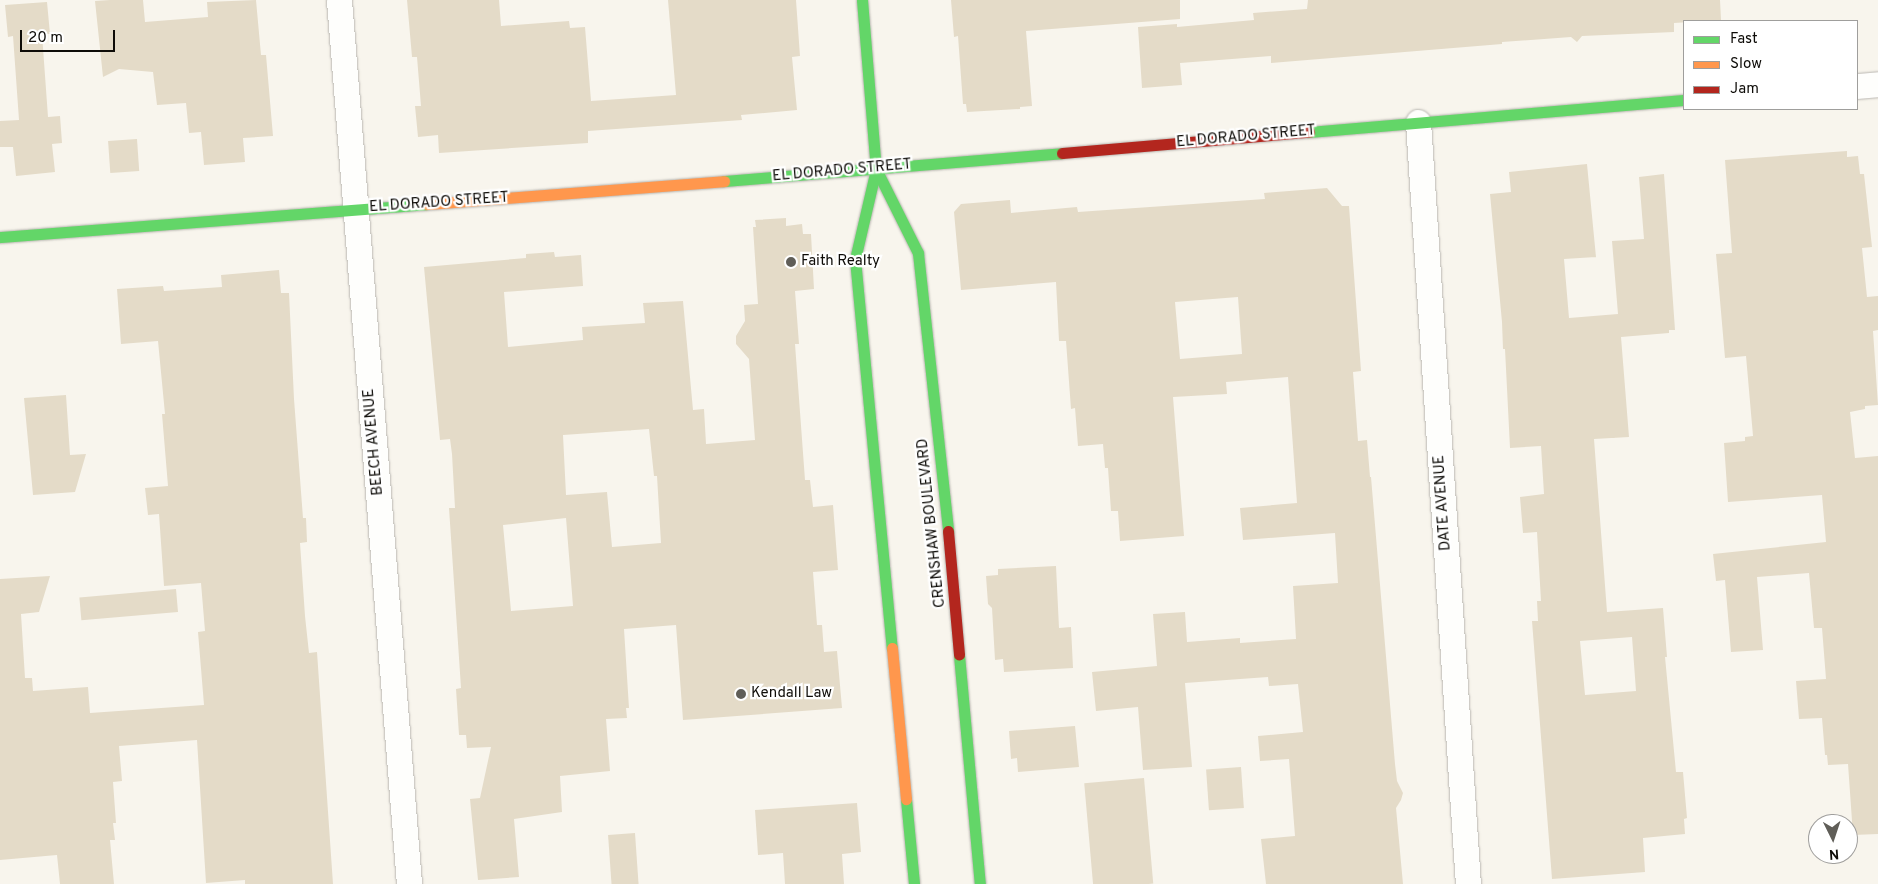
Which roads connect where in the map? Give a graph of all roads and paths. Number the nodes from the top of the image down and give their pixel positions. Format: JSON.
{"nodes":[{"id":1,"x":339,"y":0,"type":"edge"},
{"id":2,"x":862,"y":0,"type":"edge"},
{"id":3,"x":1878,"y":84,"type":"edge"},
{"id":4,"x":1858,"y":86,"type":"edge"},
{"id":5,"x":1683,"y":100,"type":"edge"},
{"id":6,"x":1418,"y":122,"type":"junction"},
{"id":7,"x":876,"y":169,"type":"junction"},
{"id":8,"x":356,"y":209,"type":"junction"},
{"id":9,"x":0,"y":236,"type":"edge"},
{"id":10,"x":409,"y":884,"type":"edge"},
{"id":11,"x":914,"y":884,"type":"edge"},
{"id":12,"x":980,"y":884,"type":"edge"},
{"id":13,"x":1468,"y":884,"type":"edge"}],
"edges":[{"from":1,"to":8,"type":"street","name":"BEECH AVENUE"},
{"from":2,"to":7,"type":"street","name":"CRENSHAW BOULEVARD"},
{"from":3,"to":4,"type":"street"},
{"from":5,"to":6,"type":"street","name":"EL DORADO STREET"},
{"from":6,"to":7,"type":"street","name":"EL DORADO STREET"},
{"from":6,"to":13,"type":"street","name":"DATE AVENUE"},
{"from":7,"to":8,"type":"street","name":"EL DORADO STREET"},
{"from":7,"to":11,"type":"street","name":"CRENSHAW BOULEVARD"},
{"from":7,"to":12,"type":"street","name":"CRENSHAW BOULEVARD"},
{"from":8,"to":9,"type":"street","name":"EL DORADO STREET"},
{"from":8,"to":10,"type":"street","name":"BEECH AVENUE"}]}
